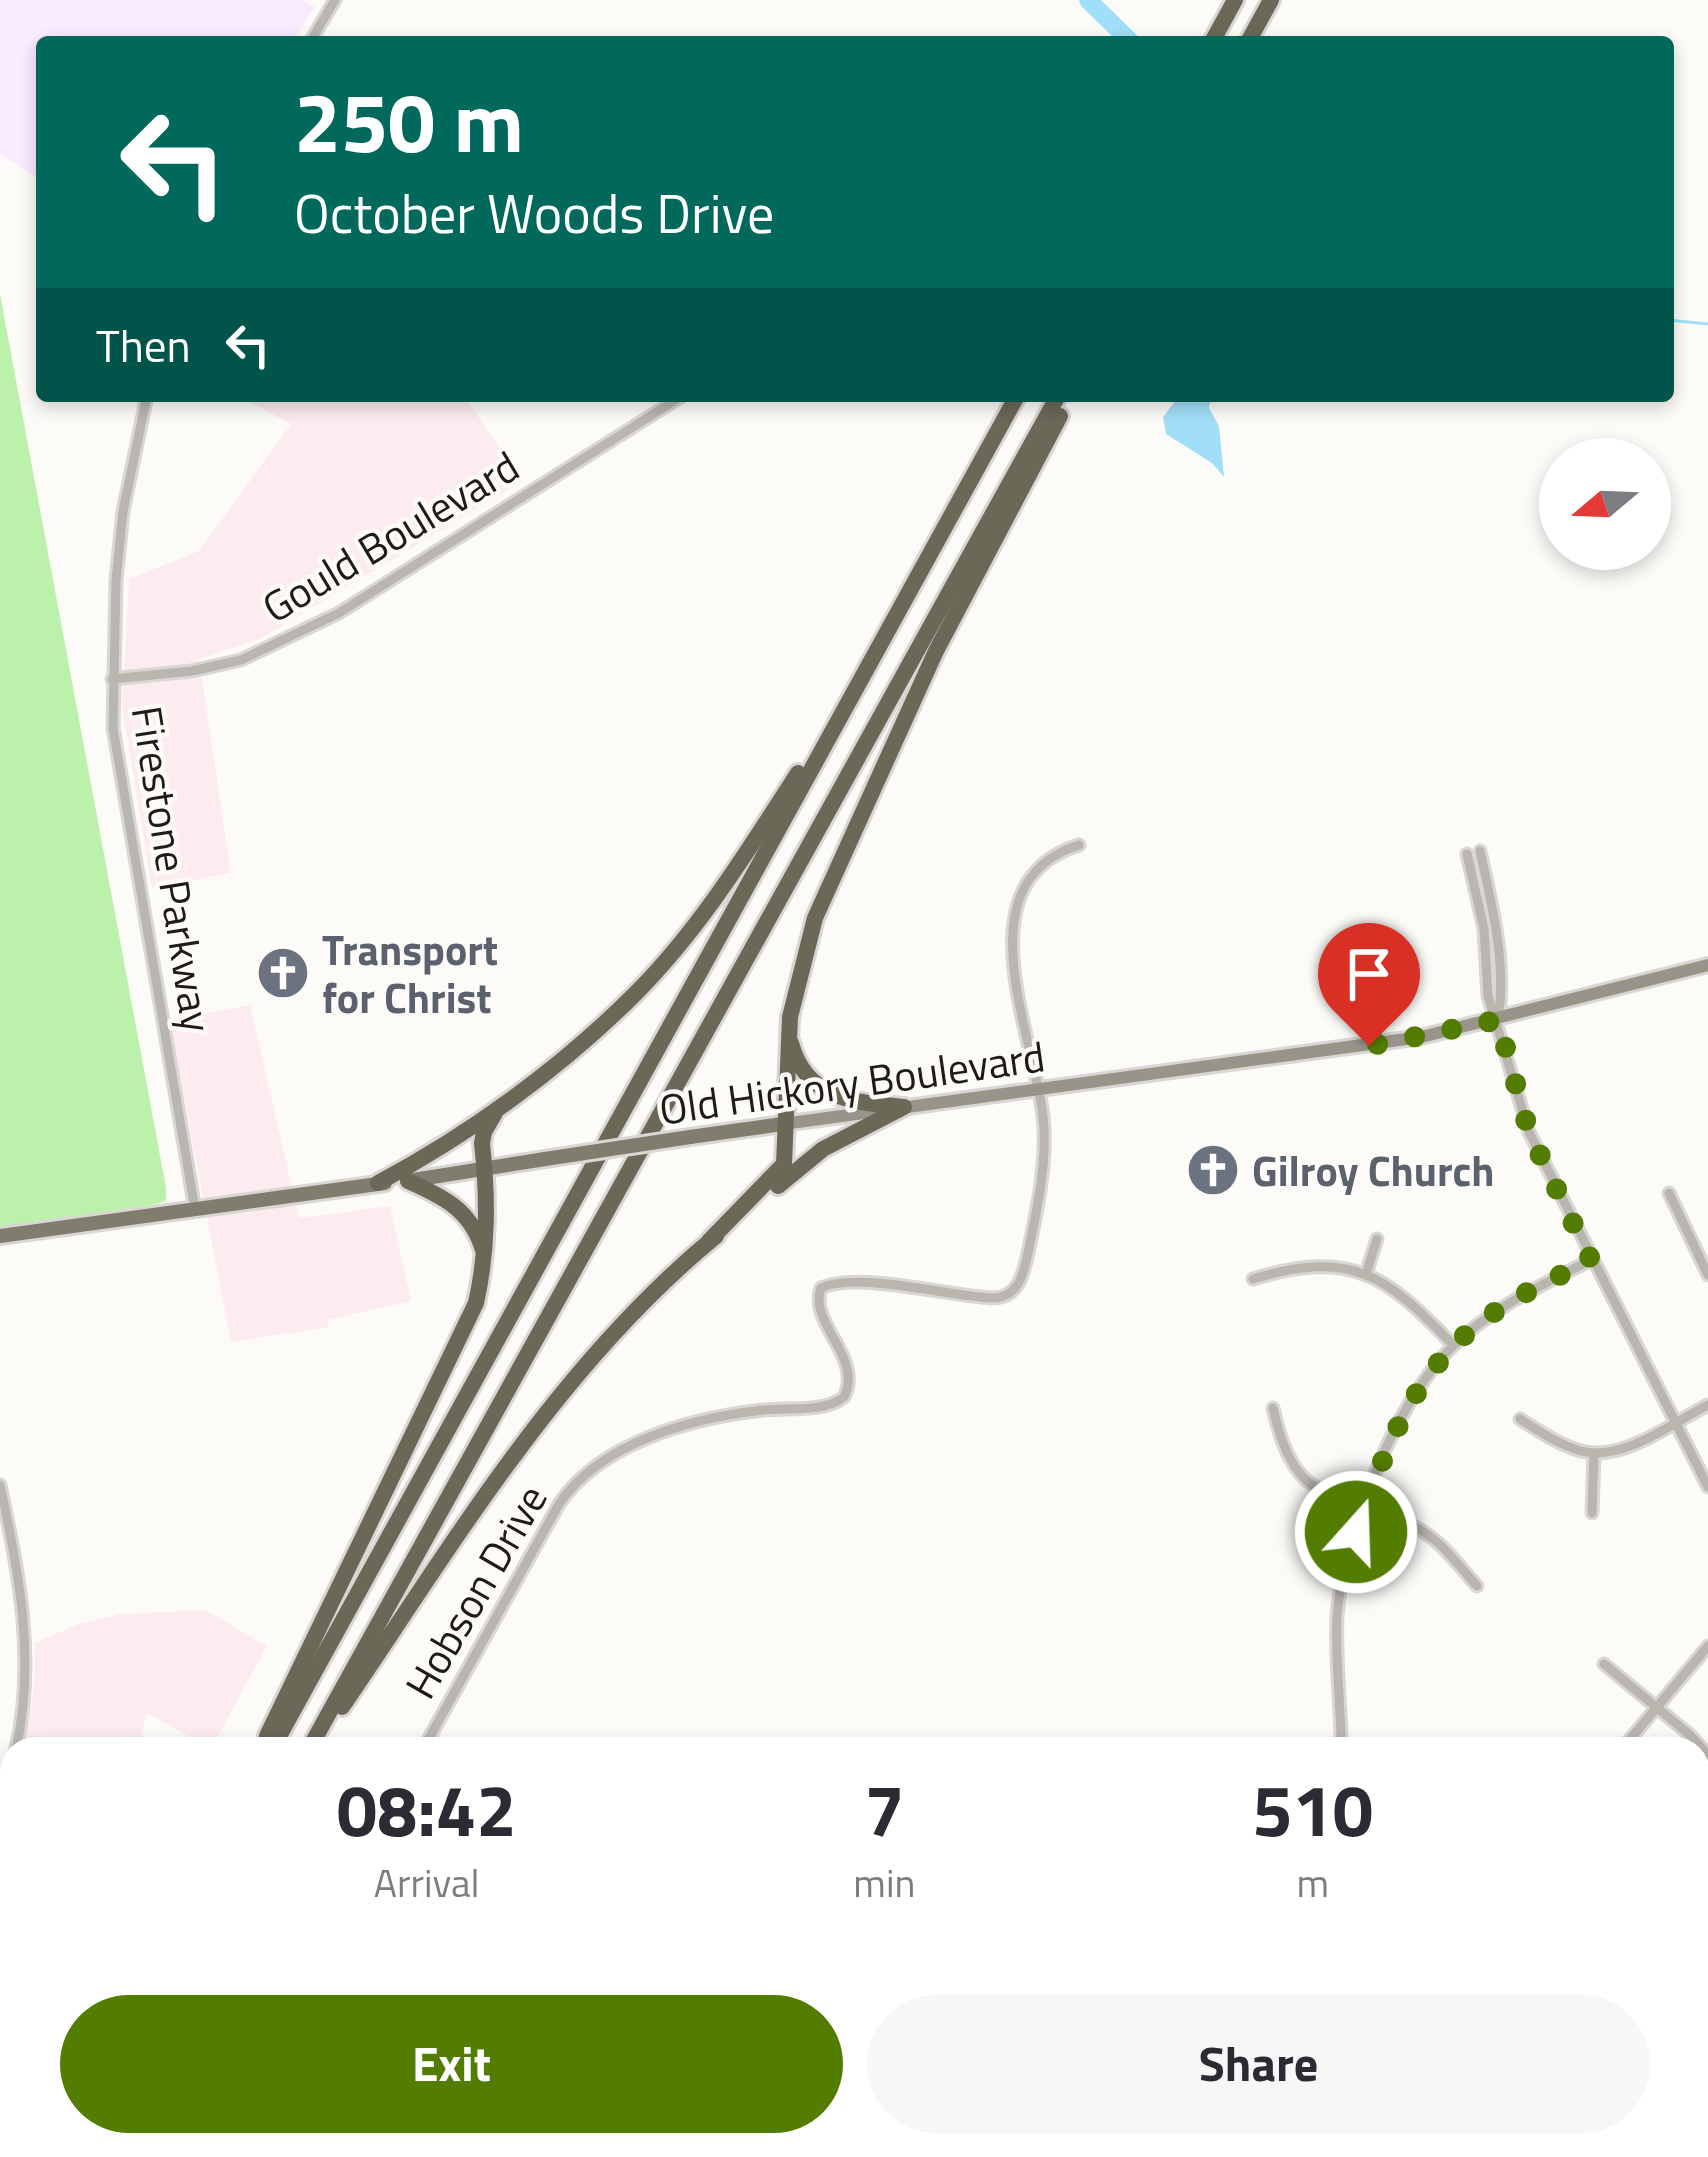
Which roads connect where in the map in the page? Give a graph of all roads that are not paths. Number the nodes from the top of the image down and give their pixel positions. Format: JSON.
{"nodes":[{"id":1,"x":334,"y":0,"type":"edge"},
{"id":2,"x":1235,"y":0,"type":"edge"},
{"id":3,"x":1271,"y":0,"type":"edge"},
{"id":4,"x":313,"y":36,"type":"edge"},
{"id":5,"x":1215,"y":36,"type":"edge"},
{"id":6,"x":1251,"y":36,"type":"edge"},
{"id":7,"x":146,"y":402,"type":"edge"},
{"id":8,"x":673,"y":402,"type":"edge"},
{"id":9,"x":1013,"y":402,"type":"edge"},
{"id":10,"x":1055,"y":402,"type":"edge"},
{"id":11,"x":1066,"y":402,"type":"edge"},
{"id":12,"x":868,"y":667,"type":"junction"},
{"id":13,"x":112,"y":679,"type":"junction"},
{"id":14,"x":1079,"y":845,"type":"dead end"},
{"id":15,"x":1480,"y":851,"type":"dead end"},
{"id":16,"x":1467,"y":854,"type":"dead end"},
{"id":17,"x":1708,"y":965,"type":"edge"},
{"id":18,"x":1498,"y":1020,"type":"junction"},
{"id":19,"x":789,"y":1030,"type":"junction"},
{"id":20,"x":1038,"y":1088,"type":"junction"},
{"id":21,"x":499,"y":1107,"type":"junction"},
{"id":22,"x":904,"y":1107,"type":"junction"},
{"id":23,"x":783,"y":1124,"type":"junction"},
{"id":24,"x":485,"y":1169,"type":"junction"},
{"id":25,"x":408,"y":1181,"type":"junction"},
{"id":26,"x":378,"y":1183,"type":"junction"},
{"id":27,"x":1669,"y":1192,"type":"dead end"},
{"id":28,"x":195,"y":1209,"type":"junction"},
{"id":29,"x":0,"y":1236,"type":"edge"},
{"id":30,"x":1377,"y":1240,"type":"dead end"},
{"id":31,"x":710,"y":1241,"type":"junction"},
{"id":32,"x":1591,"y":1260,"type":"junction"},
{"id":33,"x":485,"y":1264,"type":"junction"},
{"id":34,"x":1366,"y":1274,"type":"junction"},
{"id":35,"x":1708,"y":1275,"type":"edge"},
{"id":36,"x":1253,"y":1279,"type":"dead end"},
{"id":37,"x":1453,"y":1345,"type":"junction"},
{"id":38,"x":1708,"y":1405,"type":"edge"},
{"id":39,"x":1273,"y":1408,"type":"dead end"},
{"id":40,"x":1520,"y":1419,"type":"dead end"},
{"id":41,"x":1674,"y":1422,"type":"junction"},
{"id":42,"x":1594,"y":1453,"type":"junction"},
{"id":43,"x":0,"y":1485,"type":"edge"},
{"id":44,"x":1708,"y":1487,"type":"edge"},
{"id":45,"x":1366,"y":1505,"type":"junction"},
{"id":46,"x":1592,"y":1513,"type":"dead end"},
{"id":47,"x":1477,"y":1586,"type":"dead end"},
{"id":48,"x":1708,"y":1646,"type":"edge"},
{"id":49,"x":1604,"y":1664,"type":"dead end"},
{"id":50,"x":1657,"y":1707,"type":"junction"},
{"id":51,"x":1342,"y":1736,"type":"dead end"},
{"id":52,"x":18,"y":1737,"type":"edge"},
{"id":53,"x":267,"y":1737,"type":"edge"},
{"id":54,"x":279,"y":1737,"type":"edge"},
{"id":55,"x":318,"y":1737,"type":"edge"},
{"id":56,"x":319,"y":1737,"type":"edge"},
{"id":57,"x":430,"y":1737,"type":"edge"},
{"id":58,"x":1632,"y":1737,"type":"edge"},
{"id":59,"x":1689,"y":1737,"type":"edge"}],
"edges":[{"from":1,"to":4,"type":"street"},
{"from":2,"to":5,"type":"highway"},
{"from":3,"to":6,"type":"highway"},
{"from":7,"to":13,"type":"street","name":"Firestone Parkway"},
{"from":8,"to":13,"type":"street","name":"Gould Boulevard"},
{"from":9,"to":12,"type":"highway"},
{"from":10,"to":55,"type":"highway"},
{"from":11,"to":19,"type":"highway"},
{"from":12,"to":21,"type":"highway"},
{"from":12,"to":54,"type":"highway"},
{"from":13,"to":28,"type":"street","name":"Firestone Parkway"},
{"from":14,"to":20,"type":"street"},
{"from":15,"to":18,"type":"street"},
{"from":16,"to":18,"type":"street"},
{"from":17,"to":18,"type":"main road","name":"Old Hickory Boulevard"},
{"from":18,"to":20,"type":"main road","name":"Old Hickory Boulevard"},
{"from":18,"to":32,"type":"street"},
{"from":19,"to":22,"type":"highway"},
{"from":19,"to":23,"type":"highway"},
{"from":20,"to":22,"type":"main road","name":"Old Hickory Boulevard"},
{"from":20,"to":57,"type":"street","name":"Hobson Drive"},
{"from":21,"to":24,"type":"highway"},
{"from":21,"to":26,"type":"highway"},
{"from":22,"to":23,"type":"main road","name":"Old Hickory Boulevard"},
{"from":22,"to":31,"type":"highway"},
{"from":23,"to":24,"type":"main road","name":"Old Hickory Boulevard","bridge":true},
{"from":23,"to":31,"type":"highway"},
{"from":24,"to":25,"type":"main road","name":"Old Hickory Boulevard"},
{"from":24,"to":33,"type":"highway"},
{"from":25,"to":26,"type":"main road","name":"Old Hickory Boulevard"},
{"from":25,"to":33,"type":"highway"},
{"from":26,"to":28,"type":"main road","name":"Old Hickory Boulevard"},
{"from":27,"to":35,"type":"street"},
{"from":28,"to":29,"type":"main road","name":"Old Hickory Boulevard"},
{"from":30,"to":34,"type":"street"},
{"from":31,"to":56,"type":"highway"},
{"from":32,"to":37,"type":"street"},
{"from":32,"to":41,"type":"street"},
{"from":33,"to":53,"type":"highway"},
{"from":34,"to":36,"type":"street"},
{"from":34,"to":37,"type":"street"},
{"from":37,"to":45,"type":"street"},
{"from":38,"to":41,"type":"street"},
{"from":39,"to":45,"type":"street"},
{"from":40,"to":42,"type":"street"},
{"from":41,"to":42,"type":"street"},
{"from":41,"to":44,"type":"street"},
{"from":42,"to":46,"type":"street"},
{"from":43,"to":52,"type":"street"},
{"from":45,"to":47,"type":"street"},
{"from":45,"to":51,"type":"street"},
{"from":48,"to":50,"type":"street"},
{"from":49,"to":50,"type":"street"},
{"from":50,"to":58,"type":"street"},
{"from":50,"to":59,"type":"street"}]}
